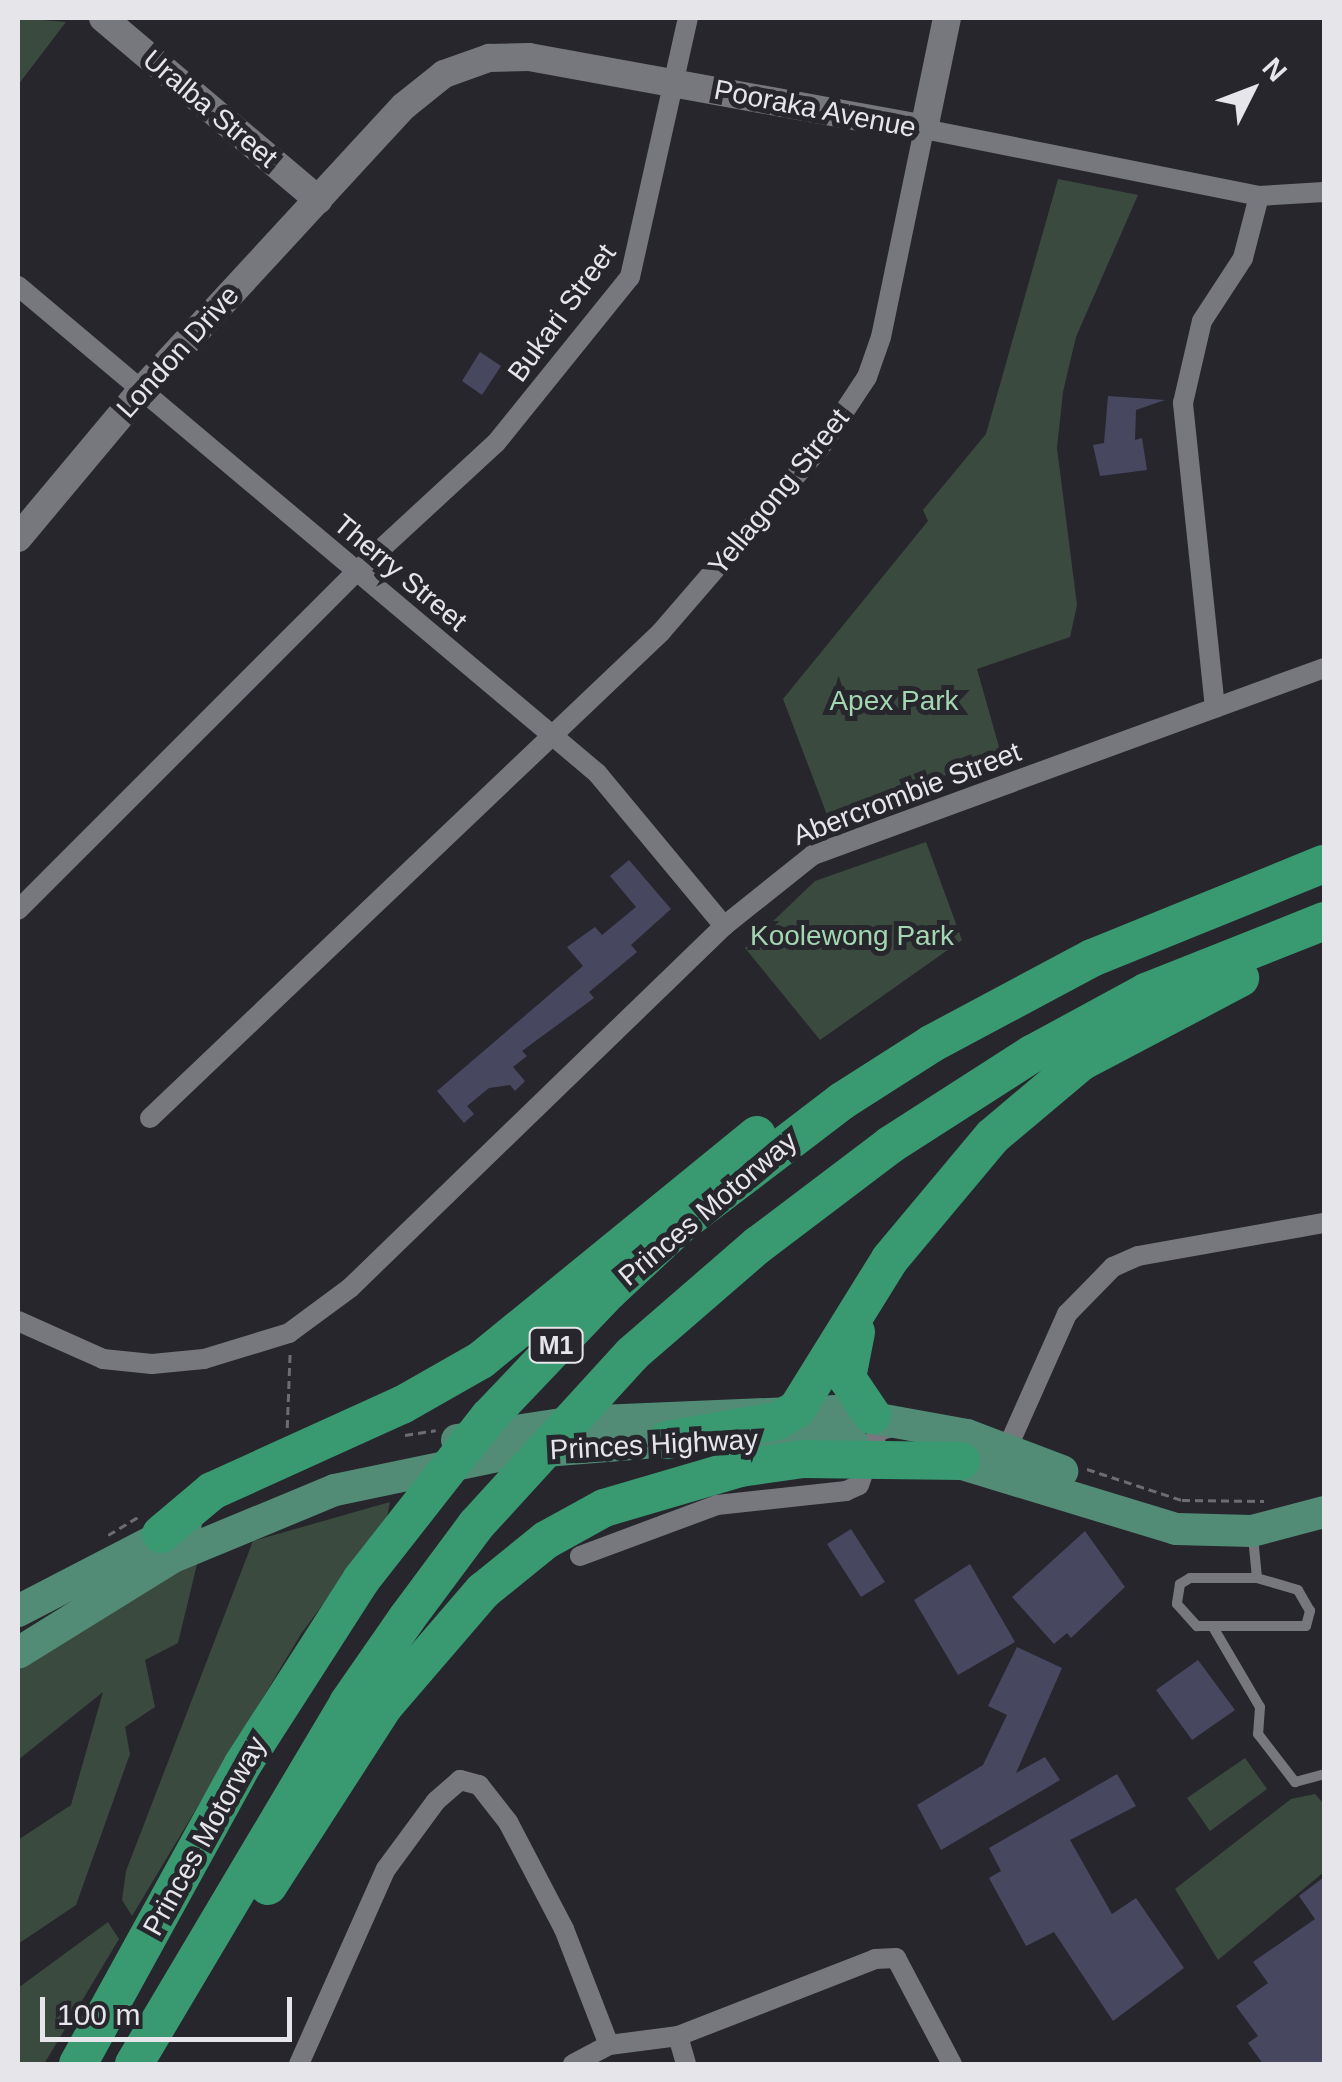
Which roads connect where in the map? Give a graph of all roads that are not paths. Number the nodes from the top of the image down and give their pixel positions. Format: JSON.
{"nodes":[{"id":1,"x":103,"y":18,"type":"edge"},
{"id":2,"x":688,"y":18,"type":"edge"},
{"id":3,"x":948,"y":18,"type":"edge"},
{"id":4,"x":675,"y":83,"type":"junction"},
{"id":5,"x":924,"y":129,"type":"junction"},
{"id":6,"x":345,"y":171,"type":"joint"},
{"id":7,"x":1324,"y":192,"type":"edge"},
{"id":8,"x":1260,"y":196,"type":"junction"},
{"id":9,"x":318,"y":200,"type":"junction"},
{"id":10,"x":18,"y":286,"type":"edge"},
{"id":11,"x":140,"y":392,"type":"junction"},
{"id":12,"x":18,"y":538,"type":"edge"},
{"id":13,"x":356,"y":572,"type":"junction"},
{"id":14,"x":1324,"y":668,"type":"edge"},
{"id":15,"x":1215,"y":708,"type":"junction"},
{"id":16,"x":553,"y":736,"type":"junction"},
{"id":17,"x":1324,"y":864,"type":"edge"},
{"id":18,"x":1278,"y":879,"type":"junction"},
{"id":19,"x":18,"y":910,"type":"edge"},
{"id":20,"x":1324,"y":921,"type":"edge"},
{"id":21,"x":724,"y":926,"type":"junction"},
{"id":22,"x":1324,"y":941,"type":"edge"},
{"id":23,"x":150,"y":1118,"type":"dead end"},
{"id":24,"x":929,"y":1210,"type":"junction"},
{"id":25,"x":1324,"y":1223,"type":"edge"},
{"id":26,"x":18,"y":1321,"type":"edge"},
{"id":27,"x":797,"y":1410,"type":"junction"},
{"id":28,"x":667,"y":1440,"type":"junction"},
{"id":29,"x":869,"y":1440,"type":"junction"},
{"id":30,"x":1002,"y":1460,"type":"junction"},
{"id":31,"x":961,"y":1461,"type":"joint"},
{"id":32,"x":1322,"y":1513,"type":"edge"},
{"id":33,"x":1252,"y":1531,"type":"junction"},
{"id":34,"x":161,"y":1534,"type":"junction"},
{"id":35,"x":580,"y":1556,"type":"dead end"},
{"id":36,"x":1257,"y":1578,"type":"junction"},
{"id":37,"x":18,"y":1610,"type":"edge"},
{"id":38,"x":1213,"y":1627,"type":"junction"},
{"id":39,"x":18,"y":1652,"type":"edge"},
{"id":40,"x":1324,"y":1774,"type":"edge"},
{"id":41,"x":678,"y":2036,"type":"junction"},
{"id":42,"x":609,"y":2046,"type":"junction"},
{"id":43,"x":78,"y":2064,"type":"edge"},
{"id":44,"x":134,"y":2064,"type":"edge"},
{"id":45,"x":156,"y":2064,"type":"edge"},
{"id":46,"x":298,"y":2064,"type":"edge"},
{"id":47,"x":573,"y":2064,"type":"edge"},
{"id":48,"x":686,"y":2064,"type":"edge"},
{"id":49,"x":952,"y":2064,"type":"edge"}],
"edges":[{"from":1,"to":9,"type":"street","name":"Uralba Street"},
{"from":2,"to":4,"type":"street","name":"Bukari Street"},
{"from":3,"to":5,"type":"street","name":"Yellagong Street"},
{"from":4,"to":5,"type":"street","name":"Pooraka Avenue"},
{"from":4,"to":6,"type":"street","name":"Pooraka Avenue"},
{"from":4,"to":13,"type":"street","name":"Bukari Street"},
{"from":5,"to":8,"type":"street","name":"Pooraka Avenue"},
{"from":5,"to":16,"type":"street","name":"Yellagong Street"},
{"from":6,"to":9,"type":"street","name":"London Drive"},
{"from":7,"to":8,"type":"street","name":"Pooraka Avenue"},
{"from":8,"to":15,"type":"street"},
{"from":9,"to":11,"type":"street","name":"London Drive"},
{"from":10,"to":11,"type":"street","name":"Therry Street"},
{"from":11,"to":12,"type":"street","name":"London Drive"},
{"from":11,"to":13,"type":"street","name":"Therry Street"},
{"from":13,"to":16,"type":"street","name":"Therry Street"},
{"from":13,"to":19,"type":"street","name":"Bukari Street"},
{"from":14,"to":15,"type":"street","name":"Abercrombie Street"},
{"from":15,"to":21,"type":"street","name":"Abercrombie Street"},
{"from":16,"to":21,"type":"street","name":"Therry Street"},
{"from":16,"to":23,"type":"street","name":"Yellagong Street"},
{"from":17,"to":18,"type":"highway","name":"Princes Motorway","number":"M1"},
{"from":18,"to":34,"type":"highway"},
{"from":18,"to":43,"type":"highway","name":"Princes Motorway","number":"M1"},
{"from":20,"to":44,"type":"highway","name":"Princes Motorway","number":"M1"},
{"from":21,"to":26,"type":"street","name":"Abercrombie Street"},
{"from":22,"to":24,"type":"highway"},
{"from":24,"to":27,"type":"highway"},
{"from":24,"to":29,"type":"highway"},
{"from":25,"to":30,"type":"street"},
{"from":27,"to":28,"type":"highway"},
{"from":27,"to":29,"type":"main road","name":"Princes Highway"},
{"from":27,"to":34,"type":"main road","name":"Princes Highway"},
{"from":28,"to":29,"type":"main road","name":"Princes Highway"},
{"from":28,"to":39,"type":"main road","name":"Princes Highway"},
{"from":29,"to":30,"type":"main road","name":"Princes Highway"},
{"from":29,"to":31,"type":"highway"},
{"from":29,"to":35,"type":"street"},
{"from":29,"to":45,"type":"highway"},
{"from":30,"to":31,"type":"main road","name":"Princes Highway"},
{"from":30,"to":32,"type":"main road","name":"Princes Highway"},
{"from":30,"to":33,"type":"main road","name":"Princes Highway"},
{"from":32,"to":33,"type":"main road","name":"Princes Highway"},
{"from":33,"to":36,"type":"lane"},
{"from":34,"to":37,"type":"main road","name":"Princes Highway"},
{"from":36,"to":38,"type":"lane"},
{"from":36,"to":38,"type":"lane"},
{"from":38,"to":40,"type":"lane"},
{"from":41,"to":42,"type":"street"},
{"from":41,"to":48,"type":"street"},
{"from":41,"to":49,"type":"street"},
{"from":42,"to":46,"type":"street"},
{"from":42,"to":47,"type":"street"}]}
